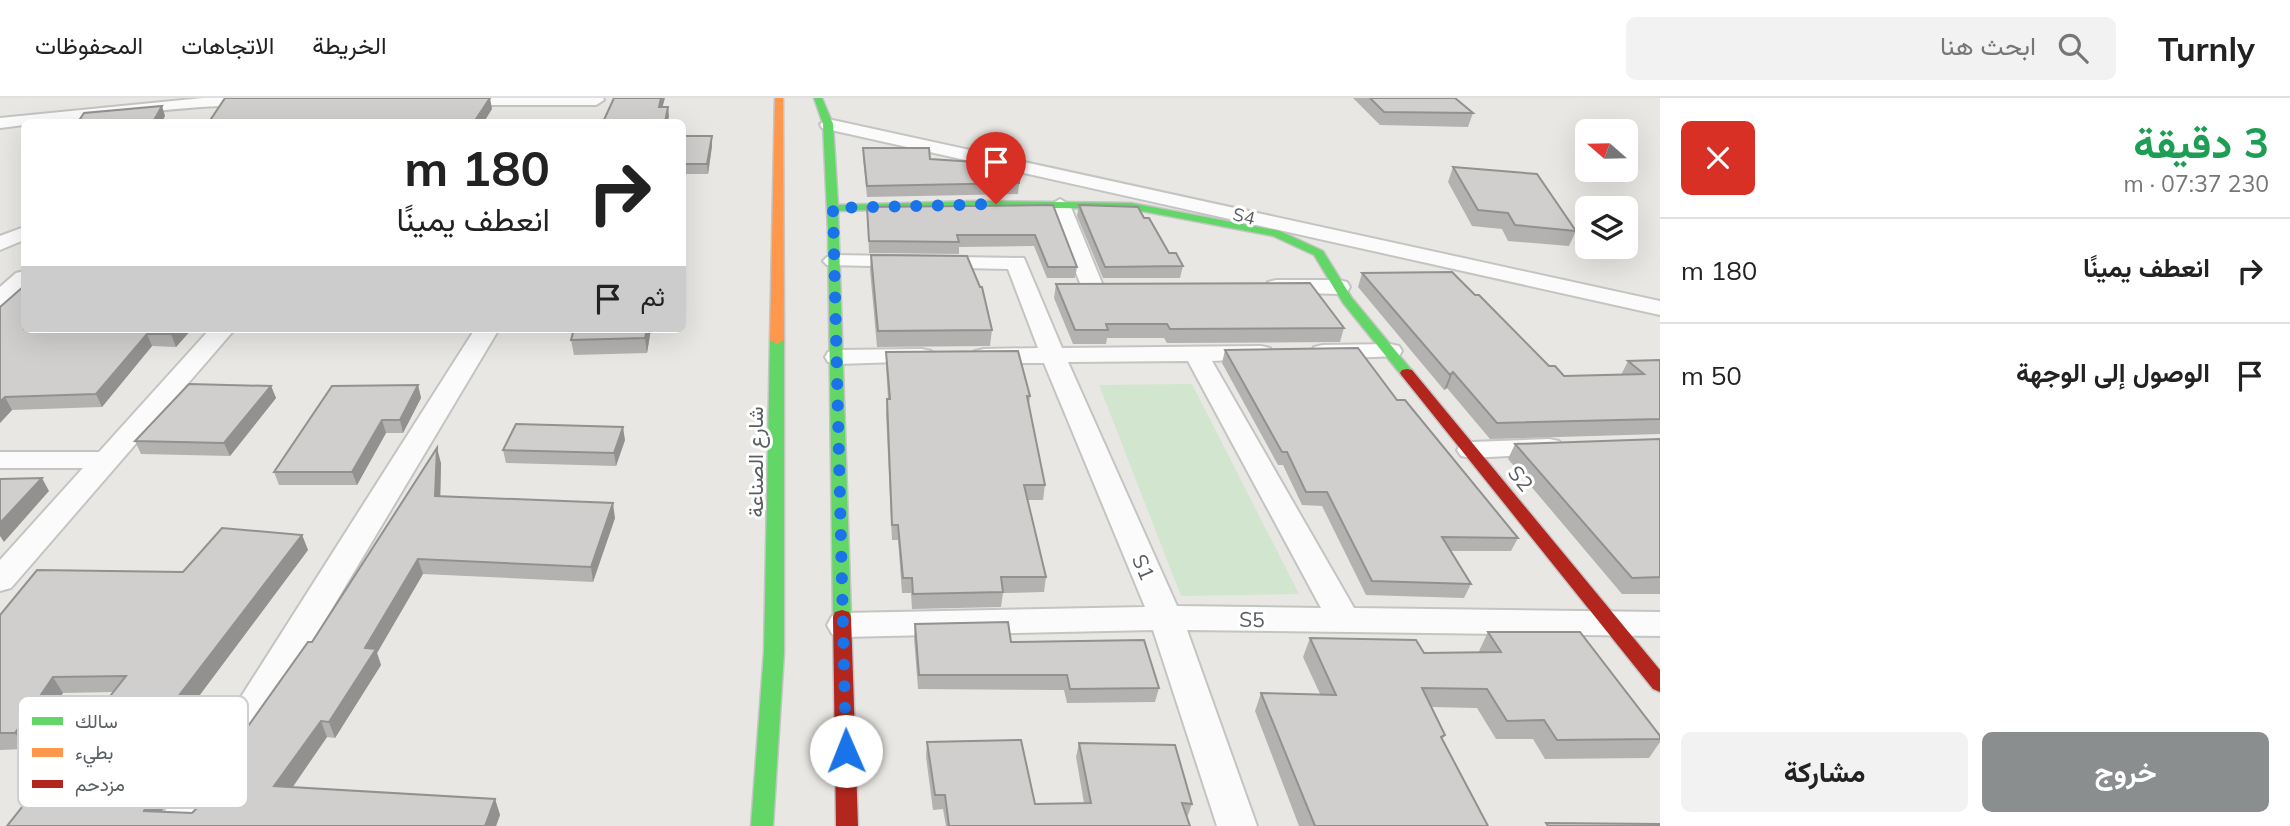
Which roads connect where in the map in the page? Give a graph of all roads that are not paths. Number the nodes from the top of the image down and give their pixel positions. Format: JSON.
{"nodes":[{"id":1,"x":51,"y":98,"type":"edge"},
{"id":2,"x":779,"y":98,"type":"edge"},
{"id":3,"x":818,"y":98,"type":"edge"},
{"id":4,"x":434,"y":99,"type":"edge"},
{"id":5,"x":227,"y":100,"type":"edge"},
{"id":6,"x":274,"y":101,"type":"edge"},
{"id":7,"x":595,"y":103,"type":"edge"},
{"id":8,"x":33,"y":119,"type":"joint"},
{"id":9,"x":205,"y":119,"type":"edge"},
{"id":10,"x":21,"y":120,"type":"edge"},
{"id":11,"x":0,"y":123,"type":"edge"},
{"id":12,"x":828,"y":124,"type":"junction"},
{"id":13,"x":1060,"y":205,"type":"junction"},
{"id":14,"x":833,"y":208,"type":"junction"},
{"id":15,"x":21,"y":234,"type":"edge"},
{"id":16,"x":0,"y":244,"type":"edge"},
{"id":17,"x":834,"y":261,"type":"junction"},
{"id":18,"x":21,"y":281,"type":"edge"},
{"id":19,"x":1257,"y":287,"type":"edge"},
{"id":20,"x":1093,"y":288,"type":"junction"},
{"id":21,"x":1120,"y":288,"type":"edge"},
{"id":22,"x":1343,"y":293,"type":"junction"},
{"id":23,"x":0,"y":299,"type":"edge"},
{"id":24,"x":1030,"y":301,"type":"junction"},
{"id":25,"x":1660,"y":308,"type":"edge"},
{"id":26,"x":219,"y":333,"type":"edge"},
{"id":27,"x":485,"y":333,"type":"edge"},
{"id":28,"x":1390,"y":351,"type":"junction"},
{"id":29,"x":1196,"y":354,"type":"junction"},
{"id":30,"x":1053,"y":355,"type":"junction"},
{"id":31,"x":837,"y":357,"type":"junction"},
{"id":32,"x":1579,"y":446,"type":"edge"},
{"id":33,"x":1471,"y":450,"type":"junction"},
{"id":34,"x":0,"y":460,"type":"edge"},
{"id":35,"x":106,"y":460,"type":"junction"},
{"id":36,"x":0,"y":580,"type":"edge"},
{"id":37,"x":1166,"y":618,"type":"junction"},
{"id":38,"x":1345,"y":621,"type":"junction"},
{"id":39,"x":1613,"y":624,"type":"junction"},
{"id":40,"x":1660,"y":624,"type":"edge"},
{"id":41,"x":844,"y":625,"type":"junction"},
{"id":42,"x":1660,"y":684,"type":"edge"},
{"id":43,"x":248,"y":717,"type":"edge"},
{"id":44,"x":192,"y":808,"type":"edge"},
{"id":45,"x":176,"y":826,"type":"edge"},
{"id":46,"x":762,"y":826,"type":"edge"},
{"id":47,"x":847,"y":826,"type":"edge"},
{"id":48,"x":1237,"y":826,"type":"edge"}],
"edges":[{"from":1,"to":8,"type":"street"},
{"from":2,"to":46,"type":"main road","name":"شارع الصناعة"},
{"from":3,"to":12,"type":"main road"},
{"from":4,"to":7,"type":"street"},
{"from":5,"to":6,"type":"street"},
{"from":5,"to":8,"type":"street"},
{"from":5,"to":9,"type":"street"},
{"from":10,"to":11,"type":"street"},
{"from":12,"to":14,"type":"main road"},
{"from":12,"to":25,"type":"street","name":"S4"},
{"from":13,"to":14,"type":"main road","name":"S2"},
{"from":13,"to":20,"type":"street"},
{"from":13,"to":22,"type":"main road","name":"S2"},
{"from":14,"to":17,"type":"main road"},
{"from":15,"to":16,"type":"street"},
{"from":17,"to":24,"type":"street","name":"S1"},
{"from":17,"to":31,"type":"main road"},
{"from":18,"to":23,"type":"street"},
{"from":19,"to":22,"type":"street"},
{"from":20,"to":21,"type":"street"},
{"from":20,"to":24,"type":"street"},
{"from":22,"to":28,"type":"main road","name":"S2"},
{"from":24,"to":30,"type":"street","name":"S1"},
{"from":26,"to":35,"type":"street"},
{"from":27,"to":43,"type":"street"},
{"from":28,"to":29,"type":"street"},
{"from":28,"to":33,"type":"main road","name":"S2"},
{"from":29,"to":30,"type":"street"},
{"from":29,"to":38,"type":"street"},
{"from":30,"to":31,"type":"street"},
{"from":30,"to":37,"type":"street","name":"S1"},
{"from":31,"to":41,"type":"main road"},
{"from":32,"to":33,"type":"street"},
{"from":33,"to":39,"type":"main road","name":"S2"},
{"from":34,"to":35,"type":"street"},
{"from":35,"to":36,"type":"street"},
{"from":37,"to":38,"type":"street","name":"S5"},
{"from":37,"to":41,"type":"street","name":"S5"},
{"from":37,"to":48,"type":"street","name":"S1"},
{"from":38,"to":39,"type":"street","name":"S5"},
{"from":39,"to":40,"type":"street","name":"S5"},
{"from":39,"to":42,"type":"main road","name":"S2"},
{"from":41,"to":47,"type":"main road"},
{"from":44,"to":45,"type":"street"}]}
